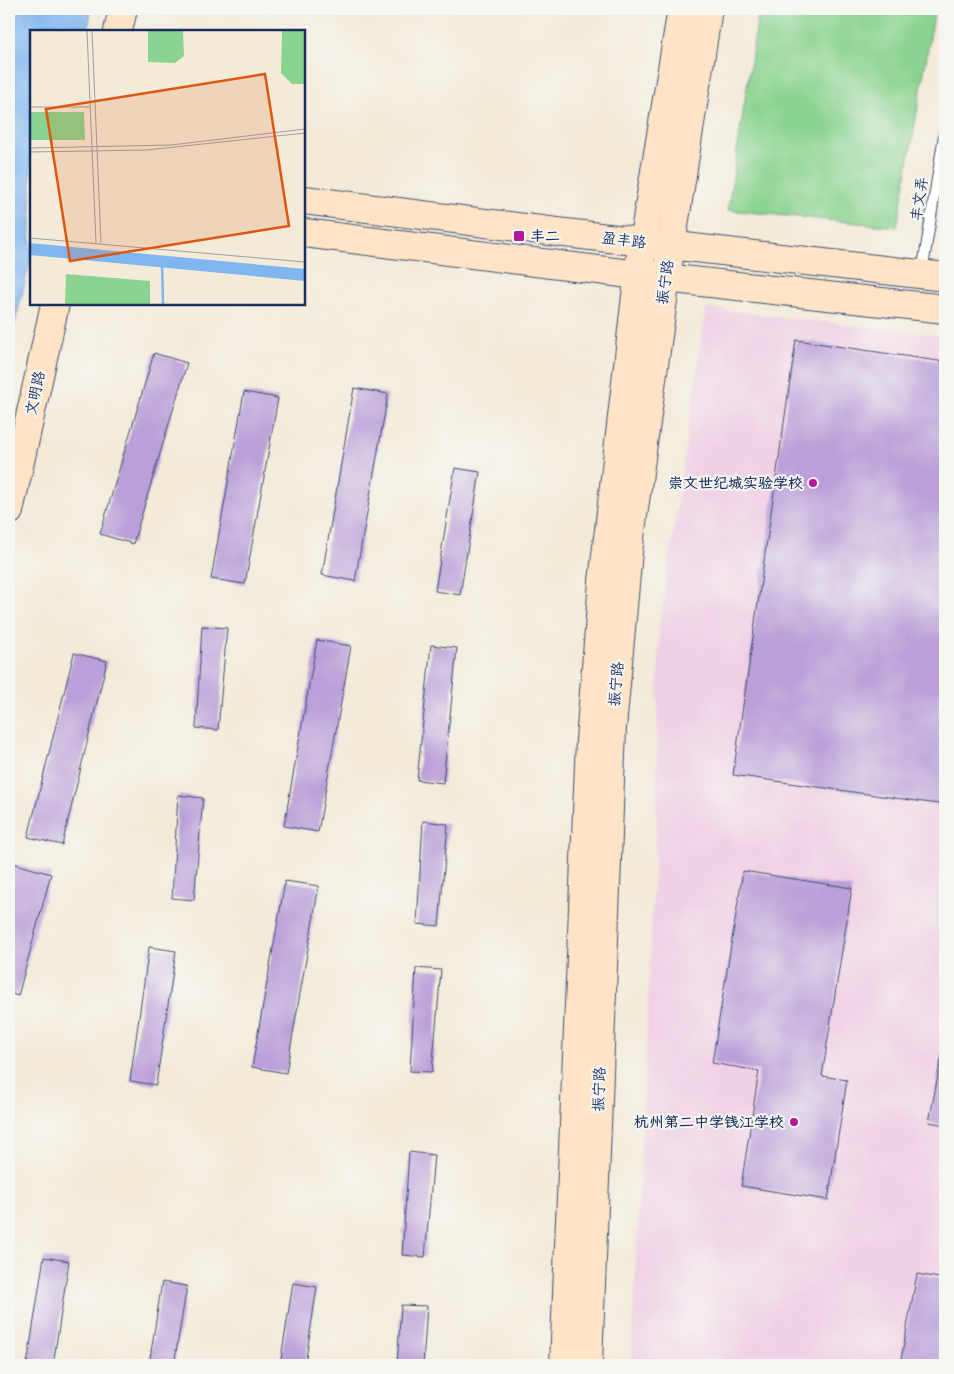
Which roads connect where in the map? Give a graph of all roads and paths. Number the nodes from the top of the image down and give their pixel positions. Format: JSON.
{"nodes":[{"id":1,"x":123,"y":9,"type":"edge"},
{"id":2,"x":682,"y":9,"type":"edge"},
{"id":3,"x":708,"y":9,"type":"edge"},
{"id":4,"x":118,"y":30,"type":"edge"},
{"id":5,"x":945,"y":129,"type":"edge"},
{"id":6,"x":305,"y":200,"type":"edge"},
{"id":7,"x":305,"y":233,"type":"edge"},
{"id":8,"x":643,"y":242,"type":"junction"},
{"id":9,"x":671,"y":245,"type":"junction"},
{"id":10,"x":638,"y":275,"type":"junction"},
{"id":11,"x":933,"y":276,"type":"edge"},
{"id":12,"x":666,"y":277,"type":"junction"},
{"id":13,"x":55,"y":305,"type":"edge"},
{"id":14,"x":945,"y":309,"type":"edge"},
{"id":15,"x":9,"y":511,"type":"edge"},
{"id":16,"x":564,"y":1365,"type":"edge"},
{"id":17,"x":588,"y":1365,"type":"edge"}],
"edges":[{"from":1,"to":4,"type":"street"},
{"from":2,"to":8,"type":"street","name":"振宁路"},
{"from":3,"to":9,"type":"street","name":"振宁路"},
{"from":5,"to":11,"type":"lane","name":"丰文弄"},
{"from":6,"to":8,"type":"street","name":"盈丰路"},
{"from":7,"to":10,"type":"street"},
{"from":8,"to":9,"type":"street","name":"盈丰路"},
{"from":8,"to":10,"type":"street","name":"振宁路"},
{"from":9,"to":11,"type":"street","name":"盈丰路"},
{"from":9,"to":12,"type":"street","name":"振宁路"},
{"from":10,"to":12,"type":"street"},
{"from":10,"to":16,"type":"street","name":"振宁路"},
{"from":12,"to":14,"type":"street"},
{"from":12,"to":17,"type":"street","name":"振宁路"},
{"from":13,"to":15,"type":"street","name":"文明路"}]}
